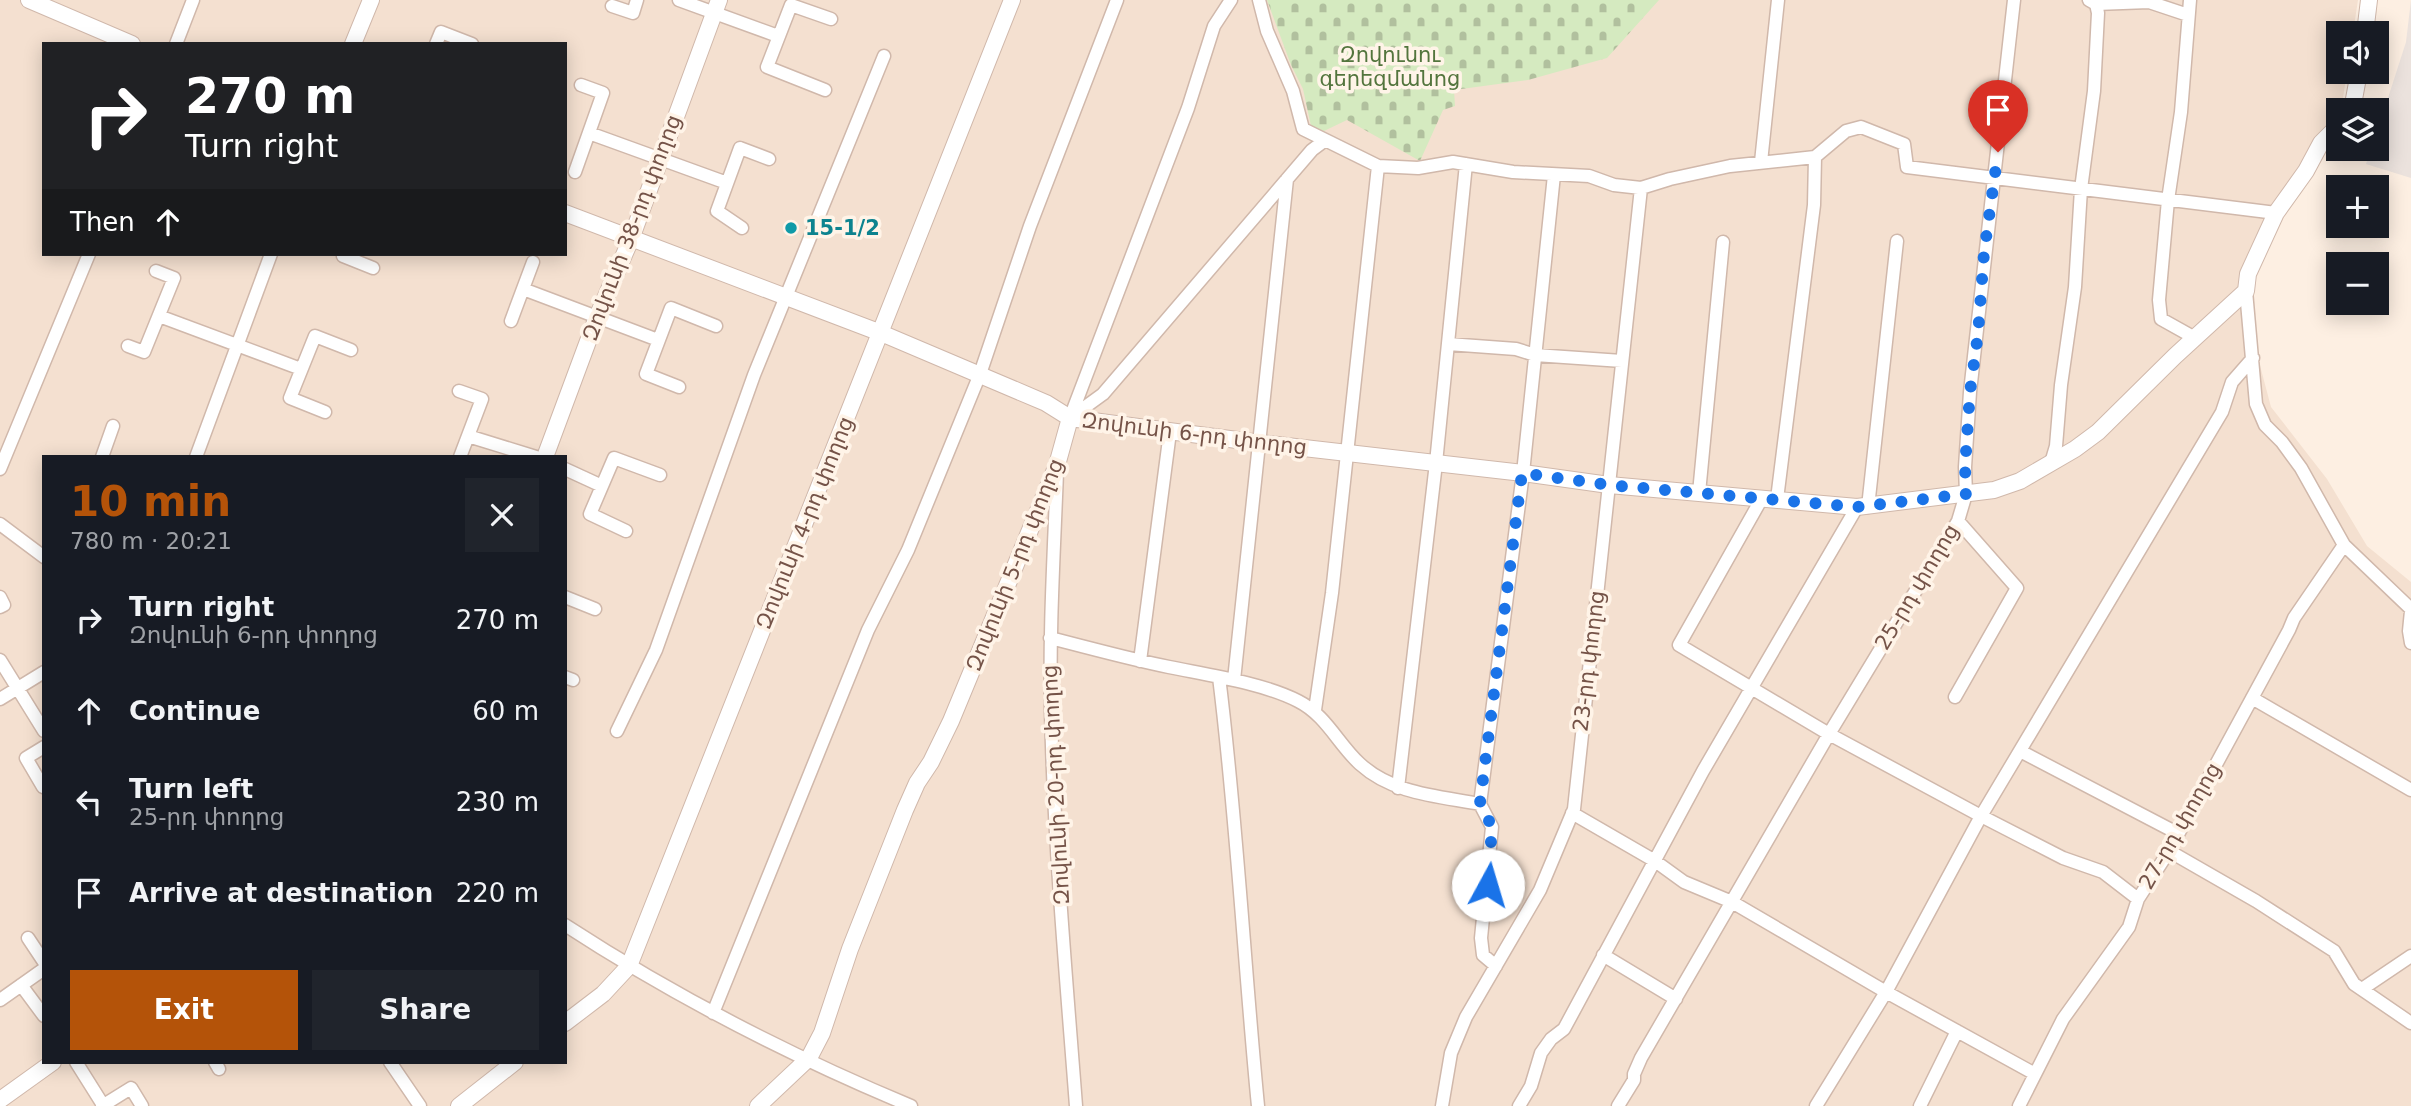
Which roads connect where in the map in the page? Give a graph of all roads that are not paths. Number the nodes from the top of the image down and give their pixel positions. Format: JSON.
{"nodes":[{"id":1,"x":29,"y":0,"type":"edge"},
{"id":2,"x":193,"y":0,"type":"edge"},
{"id":3,"x":371,"y":0,"type":"edge"},
{"id":4,"x":637,"y":0,"type":"edge"},
{"id":5,"x":679,"y":0,"type":"edge"},
{"id":6,"x":1012,"y":0,"type":"edge"},
{"id":7,"x":1117,"y":0,"type":"edge"},
{"id":8,"x":1230,"y":0,"type":"edge"},
{"id":9,"x":1259,"y":0,"type":"edge"},
{"id":10,"x":1778,"y":0,"type":"edge"},
{"id":11,"x":2014,"y":0,"type":"edge"},
{"id":12,"x":2190,"y":0,"type":"edge"},
{"id":13,"x":2369,"y":0,"type":"edge"},
{"id":14,"x":2093,"y":2,"type":"edge"},
{"id":15,"x":612,"y":6,"type":"dead end"},
{"id":16,"x":717,"y":7,"type":"edge"},
{"id":17,"x":2188,"y":15,"type":"junction"},
{"id":18,"x":831,"y":19,"type":"dead end"},
{"id":19,"x":2366,"y":21,"type":"edge"},
{"id":20,"x":778,"y":36,"type":"junction"},
{"id":21,"x":127,"y":42,"type":"edge"},
{"id":22,"x":177,"y":42,"type":"edge"},
{"id":23,"x":358,"y":42,"type":"edge"},
{"id":24,"x":437,"y":42,"type":"edge"},
{"id":25,"x":466,"y":42,"type":"edge"},
{"id":26,"x":884,"y":56,"type":"dead end"},
{"id":27,"x":581,"y":85,"type":"dead end"},
{"id":28,"x":825,"y":90,"type":"dead end"},
{"id":29,"x":589,"y":133,"type":"junction"},
{"id":30,"x":2326,"y":138,"type":"edge"},
{"id":31,"x":1324,"y":141,"type":"junction"},
{"id":32,"x":1815,"y":157,"type":"junction"},
{"id":33,"x":660,"y":158,"type":"junction"},
{"id":34,"x":769,"y":159,"type":"dead end"},
{"id":35,"x":1761,"y":162,"type":"junction"},
{"id":36,"x":1466,"y":164,"type":"junction"},
{"id":37,"x":1378,"y":166,"type":"junction"},
{"id":38,"x":575,"y":172,"type":"dead end"},
{"id":39,"x":1554,"y":175,"type":"junction"},
{"id":40,"x":1996,"y":178,"type":"junction"},
{"id":41,"x":1287,"y":179,"type":"junction"},
{"id":42,"x":727,"y":183,"type":"junction"},
{"id":43,"x":1641,"y":188,"type":"junction"},
{"id":44,"x":2081,"y":188,"type":"junction"},
{"id":45,"x":2168,"y":200,"type":"junction"},
{"id":46,"x":2276,"y":213,"type":"junction"},
{"id":47,"x":567,"y":214,"type":"edge"},
{"id":48,"x":742,"y":228,"type":"dead end"},
{"id":49,"x":631,"y":239,"type":"junction"},
{"id":50,"x":1897,"y":241,"type":"dead end"},
{"id":51,"x":1723,"y":242,"type":"dead end"},
{"id":52,"x":88,"y":256,"type":"edge"},
{"id":53,"x":270,"y":256,"type":"edge"},
{"id":54,"x":343,"y":256,"type":"edge"},
{"id":55,"x":533,"y":262,"type":"dead end"},
{"id":56,"x":373,"y":268,"type":"dead end"},
{"id":57,"x":156,"y":271,"type":"dead end"},
{"id":58,"x":523,"y":289,"type":"junction"},
{"id":59,"x":2246,"y":291,"type":"junction"},
{"id":60,"x":785,"y":297,"type":"junction"},
{"id":61,"x":159,"y":316,"type":"junction"},
{"id":62,"x":597,"y":317,"type":"junction"},
{"id":63,"x":511,"y":321,"type":"dead end"},
{"id":64,"x":716,"y":326,"type":"dead end"},
{"id":65,"x":881,"y":333,"type":"junction"},
{"id":66,"x":2195,"y":338,"type":"junction"},
{"id":67,"x":658,"y":340,"type":"junction"},
{"id":68,"x":238,"y":344,"type":"junction"},
{"id":69,"x":1448,"y":344,"type":"junction"},
{"id":70,"x":128,"y":346,"type":"dead end"},
{"id":71,"x":351,"y":351,"type":"dead end"},
{"id":72,"x":1535,"y":355,"type":"junction"},
{"id":73,"x":2253,"y":358,"type":"junction"},
{"id":74,"x":1622,"y":361,"type":"junction"},
{"id":75,"x":301,"y":369,"type":"junction"},
{"id":76,"x":980,"y":374,"type":"junction"},
{"id":77,"x":680,"y":387,"type":"dead end"},
{"id":78,"x":459,"y":391,"type":"dead end"},
{"id":79,"x":325,"y":412,"type":"dead end"},
{"id":80,"x":1070,"y":418,"type":"junction"},
{"id":81,"x":113,"y":426,"type":"dead end"},
{"id":82,"x":1170,"y":432,"type":"junction"},
{"id":83,"x":468,"y":436,"type":"junction"},
{"id":84,"x":1260,"y":443,"type":"junction"},
{"id":85,"x":1348,"y":454,"type":"junction"},
{"id":86,"x":103,"y":455,"type":"edge"},
{"id":87,"x":197,"y":455,"type":"edge"},
{"id":88,"x":461,"y":455,"type":"edge"},
{"id":89,"x":530,"y":455,"type":"edge"},
{"id":90,"x":546,"y":455,"type":"edge"},
{"id":91,"x":1436,"y":463,"type":"junction"},
{"id":92,"x":2052,"y":463,"type":"junction"},
{"id":93,"x":1057,"y":464,"type":"junction"},
{"id":94,"x":0,"y":469,"type":"edge"},
{"id":95,"x":567,"y":470,"type":"edge"},
{"id":96,"x":1522,"y":473,"type":"junction"},
{"id":97,"x":660,"y":475,"type":"dead end"},
{"id":98,"x":1609,"y":485,"type":"junction"},
{"id":99,"x":602,"y":486,"type":"junction"},
{"id":100,"x":1699,"y":493,"type":"junction"},
{"id":101,"x":1966,"y":494,"type":"junction"},
{"id":102,"x":1770,"y":499,"type":"junction"},
{"id":103,"x":1863,"y":507,"type":"junction"},
{"id":104,"x":1958,"y":521,"type":"junction"},
{"id":105,"x":0,"y":524,"type":"edge"},
{"id":106,"x":626,"y":531,"type":"dead end"},
{"id":107,"x":2344,"y":545,"type":"junction"},
{"id":108,"x":42,"y":556,"type":"edge"},
{"id":109,"x":0,"y":597,"type":"edge"},
{"id":110,"x":567,"y":598,"type":"edge"},
{"id":111,"x":0,"y":607,"type":"edge"},
{"id":112,"x":594,"y":609,"type":"dead end"},
{"id":113,"x":2411,"y":610,"type":"edge"},
{"id":114,"x":1050,"y":638,"type":"junction"},
{"id":115,"x":2411,"y":643,"type":"edge"},
{"id":116,"x":0,"y":660,"type":"edge"},
{"id":117,"x":1140,"y":661,"type":"junction"},
{"id":118,"x":42,"y":672,"type":"edge"},
{"id":119,"x":1219,"y":677,"type":"junction"},
{"id":120,"x":1234,"y":680,"type":"junction"},
{"id":121,"x":18,"y":688,"type":"junction"},
{"id":122,"x":1751,"y":689,"type":"junction"},
{"id":123,"x":1955,"y":697,"type":"dead end"},
{"id":124,"x":2252,"y":698,"type":"junction"},
{"id":125,"x":0,"y":699,"type":"edge"},
{"id":126,"x":1315,"y":710,"type":"junction"},
{"id":127,"x":42,"y":728,"type":"edge"},
{"id":128,"x":617,"y":731,"type":"dead end"},
{"id":129,"x":1829,"y":734,"type":"junction"},
{"id":130,"x":42,"y":748,"type":"edge"},
{"id":131,"x":2020,"y":751,"type":"junction"},
{"id":132,"x":42,"y":785,"type":"edge"},
{"id":133,"x":1398,"y":788,"type":"junction"},
{"id":134,"x":2411,"y":790,"type":"edge"},
{"id":135,"x":1480,"y":803,"type":"junction"},
{"id":136,"x":1572,"y":813,"type":"junction"},
{"id":137,"x":1982,"y":816,"type":"junction"},
{"id":138,"x":2177,"y":833,"type":"junction"},
{"id":139,"x":2169,"y":852,"type":"junction"},
{"id":140,"x":1655,"y":861,"type":"junction"},
{"id":141,"x":2138,"y":899,"type":"junction"},
{"id":142,"x":1732,"y":902,"type":"junction"},
{"id":143,"x":567,"y":926,"type":"edge"},
{"id":144,"x":28,"y":938,"type":"dead end"},
{"id":145,"x":1604,"y":956,"type":"junction"},
{"id":146,"x":2411,"y":956,"type":"edge"},
{"id":147,"x":42,"y":959,"type":"edge"},
{"id":148,"x":629,"y":966,"type":"junction"},
{"id":149,"x":1496,"y":966,"type":"junction"},
{"id":150,"x":42,"y":970,"type":"edge"},
{"id":151,"x":21,"y":985,"type":"junction"},
{"id":152,"x":2362,"y":989,"type":"junction"},
{"id":153,"x":1886,"y":992,"type":"junction"},
{"id":154,"x":1676,"y":999,"type":"junction"},
{"id":155,"x":0,"y":1000,"type":"edge"},
{"id":156,"x":42,"y":1013,"type":"edge"},
{"id":157,"x":713,"y":1013,"type":"junction"},
{"id":158,"x":567,"y":1021,"type":"edge"},
{"id":159,"x":2411,"y":1023,"type":"edge"},
{"id":160,"x":1958,"y":1031,"type":"junction"},
{"id":161,"x":809,"y":1059,"type":"junction"},
{"id":162,"x":50,"y":1064,"type":"edge"},
{"id":163,"x":77,"y":1064,"type":"edge"},
{"id":164,"x":391,"y":1064,"type":"edge"},
{"id":165,"x":512,"y":1064,"type":"edge"},
{"id":166,"x":2035,"y":1074,"type":"junction"},
{"id":167,"x":0,"y":1100,"type":"edge"},
{"id":168,"x":891,"y":1102,"type":"edge"},
{"id":169,"x":103,"y":1105,"type":"edge"},
{"id":170,"x":142,"y":1106,"type":"edge"},
{"id":171,"x":421,"y":1106,"type":"edge"},
{"id":172,"x":460,"y":1106,"type":"edge"},
{"id":173,"x":758,"y":1106,"type":"edge"},
{"id":174,"x":911,"y":1106,"type":"edge"},
{"id":175,"x":1076,"y":1106,"type":"edge"},
{"id":176,"x":1258,"y":1106,"type":"edge"},
{"id":177,"x":1443,"y":1106,"type":"edge"},
{"id":178,"x":1519,"y":1106,"type":"edge"},
{"id":179,"x":1618,"y":1106,"type":"edge"},
{"id":180,"x":1816,"y":1106,"type":"edge"},
{"id":181,"x":1920,"y":1106,"type":"edge"},
{"id":182,"x":2019,"y":1106,"type":"edge"}],
"edges":[{"from":1,"to":21,"type":"street"},
{"from":2,"to":22,"type":"street"},
{"from":3,"to":23,"type":"street"},
{"from":4,"to":15,"type":"street"},
{"from":5,"to":16,"type":"street"},
{"from":6,"to":65,"type":"street","name":"Զովունի 4-րդ փողոց"},
{"from":7,"to":76,"type":"street"},
{"from":8,"to":80,"type":"street","name":"Զովունի 5-րդ փողոց"},
{"from":9,"to":31,"type":"street"},
{"from":10,"to":35,"type":"street"},
{"from":11,"to":40,"type":"street","name":"25-րդ փողոց"},
{"from":12,"to":17,"type":"street"},
{"from":13,"to":19,"type":"street"},
{"from":14,"to":17,"type":"street"},
{"from":14,"to":44,"type":"street"},
{"from":16,"to":20,"type":"street"},
{"from":16,"to":33,"type":"street","name":"Զովունի 38-րդ փողոց"},
{"from":17,"to":45,"type":"street"},
{"from":18,"to":20,"type":"street"},
{"from":20,"to":28,"type":"street"},
{"from":24,"to":25,"type":"street"},
{"from":26,"to":60,"type":"street"},
{"from":27,"to":29,"type":"street"},
{"from":29,"to":33,"type":"street"},
{"from":29,"to":38,"type":"street"},
{"from":30,"to":46,"type":"street"},
{"from":31,"to":37,"type":"street"},
{"from":31,"to":41,"type":"street"},
{"from":32,"to":35,"type":"street"},
{"from":32,"to":40,"type":"street"},
{"from":32,"to":102,"type":"street"},
{"from":33,"to":42,"type":"street"},
{"from":33,"to":49,"type":"street","name":"Զովունի 38-րդ փողոց"},
{"from":34,"to":42,"type":"street"},
{"from":35,"to":43,"type":"street"},
{"from":36,"to":37,"type":"street"},
{"from":36,"to":39,"type":"street"},
{"from":36,"to":69,"type":"street"},
{"from":37,"to":85,"type":"street"},
{"from":39,"to":43,"type":"street"},
{"from":39,"to":72,"type":"street"},
{"from":40,"to":44,"type":"street"},
{"from":40,"to":101,"type":"street","name":"25-րդ փողոց"},
{"from":41,"to":80,"type":"street"},
{"from":41,"to":84,"type":"street"},
{"from":42,"to":48,"type":"street"},
{"from":43,"to":74,"type":"street","name":"23-րդ փողոց"},
{"from":44,"to":45,"type":"street"},
{"from":44,"to":92,"type":"street"},
{"from":45,"to":46,"type":"street"},
{"from":45,"to":66,"type":"street"},
{"from":46,"to":59,"type":"street"},
{"from":47,"to":49,"type":"street","name":"Զովունի 6-րդ փողոց"},
{"from":49,"to":60,"type":"street","name":"Զովունի 6-րդ փողոց"},
{"from":49,"to":62,"type":"street","name":"Զովունի 38-րդ փողոց"},
{"from":50,"to":103,"type":"street"},
{"from":51,"to":100,"type":"street"},
{"from":52,"to":94,"type":"street"},
{"from":53,"to":68,"type":"street"},
{"from":54,"to":56,"type":"street"},
{"from":55,"to":58,"type":"street"},
{"from":57,"to":61,"type":"street"},
{"from":58,"to":62,"type":"street"},
{"from":58,"to":63,"type":"street"},
{"from":59,"to":66,"type":"street","name":"Զովունի 6-րդ փողոց"},
{"from":59,"to":73,"type":"street"},
{"from":60,"to":65,"type":"street","name":"Զովունի 6-րդ փողոց"},
{"from":60,"to":128,"type":"street"},
{"from":61,"to":68,"type":"street"},
{"from":61,"to":70,"type":"street"},
{"from":62,"to":67,"type":"street"},
{"from":62,"to":90,"type":"street","name":"Զովունի 38-րդ փողոց"},
{"from":64,"to":67,"type":"street"},
{"from":65,"to":76,"type":"street","name":"Զովունի 6-րդ փողոց"},
{"from":65,"to":148,"type":"street","name":"Զովունի 4-րդ փողոց"},
{"from":66,"to":92,"type":"street","name":"Զովունի 6-րդ փողոց"},
{"from":67,"to":77,"type":"street"},
{"from":68,"to":75,"type":"street"},
{"from":68,"to":87,"type":"street"},
{"from":69,"to":72,"type":"street"},
{"from":69,"to":91,"type":"street"},
{"from":71,"to":75,"type":"street"},
{"from":72,"to":74,"type":"street"},
{"from":72,"to":96,"type":"street"},
{"from":73,"to":107,"type":"street"},
{"from":73,"to":131,"type":"street"},
{"from":74,"to":98,"type":"street","name":"23-րդ փողոց"},
{"from":75,"to":79,"type":"street"},
{"from":76,"to":80,"type":"street","name":"Զովունի 6-րդ փողոց"},
{"from":76,"to":157,"type":"street"},
{"from":78,"to":83,"type":"street"},
{"from":80,"to":82,"type":"street","name":"Զովունի 6-րդ փողոց"},
{"from":80,"to":93,"type":"street","name":"Զովունի 5-րդ փողոց"},
{"from":81,"to":86,"type":"street"},
{"from":82,"to":84,"type":"street","name":"Զովունի 6-րդ փողոց"},
{"from":82,"to":117,"type":"street"},
{"from":83,"to":88,"type":"street"},
{"from":83,"to":89,"type":"street"},
{"from":84,"to":85,"type":"street","name":"Զովունի 6-րդ փողոց"},
{"from":84,"to":120,"type":"street"},
{"from":85,"to":91,"type":"street","name":"Զովունի 6-րդ փողոց"},
{"from":85,"to":126,"type":"street"},
{"from":91,"to":96,"type":"street","name":"Զովունի 6-րդ փողոց"},
{"from":91,"to":133,"type":"street"},
{"from":92,"to":101,"type":"street","name":"Զովունի 6-րդ փողոց"},
{"from":93,"to":114,"type":"street","name":"Զովունի 20-րդ փողոց"},
{"from":93,"to":161,"type":"street","name":"Զովունի 5-րդ փողոց"},
{"from":95,"to":99,"type":"street"},
{"from":96,"to":98,"type":"street","name":"Զովունի 6-րդ փողոց"},
{"from":96,"to":135,"type":"street"},
{"from":97,"to":99,"type":"street"},
{"from":98,"to":100,"type":"street","name":"Զովունի 6-րդ փողոց"},
{"from":98,"to":136,"type":"street","name":"23-րդ փողոց"},
{"from":99,"to":106,"type":"street"},
{"from":100,"to":102,"type":"street","name":"Զովունի 6-րդ փողոց"},
{"from":101,"to":103,"type":"street","name":"Զովունի 6-րդ փողոց"},
{"from":101,"to":104,"type":"street","name":"25-րդ փողոց"},
{"from":102,"to":103,"type":"street","name":"Զովունի 6-րդ փողոց"},
{"from":102,"to":122,"type":"street"},
{"from":103,"to":122,"type":"street"},
{"from":104,"to":123,"type":"street"},
{"from":104,"to":129,"type":"street","name":"25-րդ փողոց"},
{"from":105,"to":108,"type":"street"},
{"from":107,"to":113,"type":"street"},
{"from":107,"to":124,"type":"street","name":"27-րդ փողոց"},
{"from":109,"to":111,"type":"street"},
{"from":110,"to":112,"type":"street"},
{"from":113,"to":115,"type":"street"},
{"from":114,"to":117,"type":"street"},
{"from":114,"to":175,"type":"street","name":"Զովունի 20-րդ փողոց"},
{"from":116,"to":121,"type":"street"},
{"from":117,"to":119,"type":"street"},
{"from":118,"to":121,"type":"street"},
{"from":119,"to":120,"type":"street"},
{"from":119,"to":176,"type":"street"},
{"from":120,"to":126,"type":"street"},
{"from":121,"to":125,"type":"street"},
{"from":121,"to":127,"type":"street"},
{"from":122,"to":129,"type":"street"},
{"from":122,"to":140,"type":"street"},
{"from":124,"to":134,"type":"street"},
{"from":124,"to":138,"type":"street","name":"27-րդ փողոց"},
{"from":126,"to":133,"type":"street"},
{"from":129,"to":137,"type":"street"},
{"from":129,"to":142,"type":"street","name":"25-րդ փողոց"},
{"from":130,"to":132,"type":"street"},
{"from":131,"to":137,"type":"street"},
{"from":131,"to":138,"type":"street"},
{"from":133,"to":135,"type":"street"},
{"from":135,"to":149,"type":"street"},
{"from":136,"to":140,"type":"street"},
{"from":136,"to":149,"type":"street","name":"23-րդ փողոց"},
{"from":137,"to":141,"type":"street"},
{"from":137,"to":153,"type":"street"},
{"from":138,"to":139,"type":"street","name":"27-րդ փողոց"},
{"from":139,"to":141,"type":"street","name":"27-րդ փողոց"},
{"from":139,"to":152,"type":"street"},
{"from":140,"to":142,"type":"street"},
{"from":140,"to":145,"type":"street"},
{"from":141,"to":166,"type":"street","name":"27-րդ փողոց"},
{"from":142,"to":153,"type":"street"},
{"from":142,"to":154,"type":"street","name":"25-րդ փողոց"},
{"from":143,"to":148,"type":"street"},
{"from":144,"to":147,"type":"street"},
{"from":145,"to":154,"type":"street"},
{"from":145,"to":178,"type":"street"},
{"from":146,"to":152,"type":"street"},
{"from":148,"to":157,"type":"street"},
{"from":148,"to":158,"type":"street","name":"Զովունի 4-րդ փողոց"},
{"from":149,"to":177,"type":"street","name":"23-րդ փողոց"},
{"from":150,"to":151,"type":"street"},
{"from":151,"to":155,"type":"street"},
{"from":151,"to":156,"type":"street"},
{"from":152,"to":159,"type":"street"},
{"from":153,"to":160,"type":"street"},
{"from":153,"to":180,"type":"street"},
{"from":154,"to":179,"type":"street","name":"25-րդ փողոց"},
{"from":157,"to":161,"type":"street"},
{"from":160,"to":166,"type":"street"},
{"from":160,"to":181,"type":"street"},
{"from":161,"to":168,"type":"street"},
{"from":161,"to":173,"type":"street","name":"Զովունի 5-րդ փողոց"},
{"from":162,"to":167,"type":"street"},
{"from":163,"to":169,"type":"street"},
{"from":164,"to":171,"type":"street"},
{"from":165,"to":172,"type":"street"},
{"from":166,"to":182,"type":"street","name":"27-րդ փողոց"},
{"from":168,"to":174,"type":"street"},
{"from":169,"to":170,"type":"street"}]}
